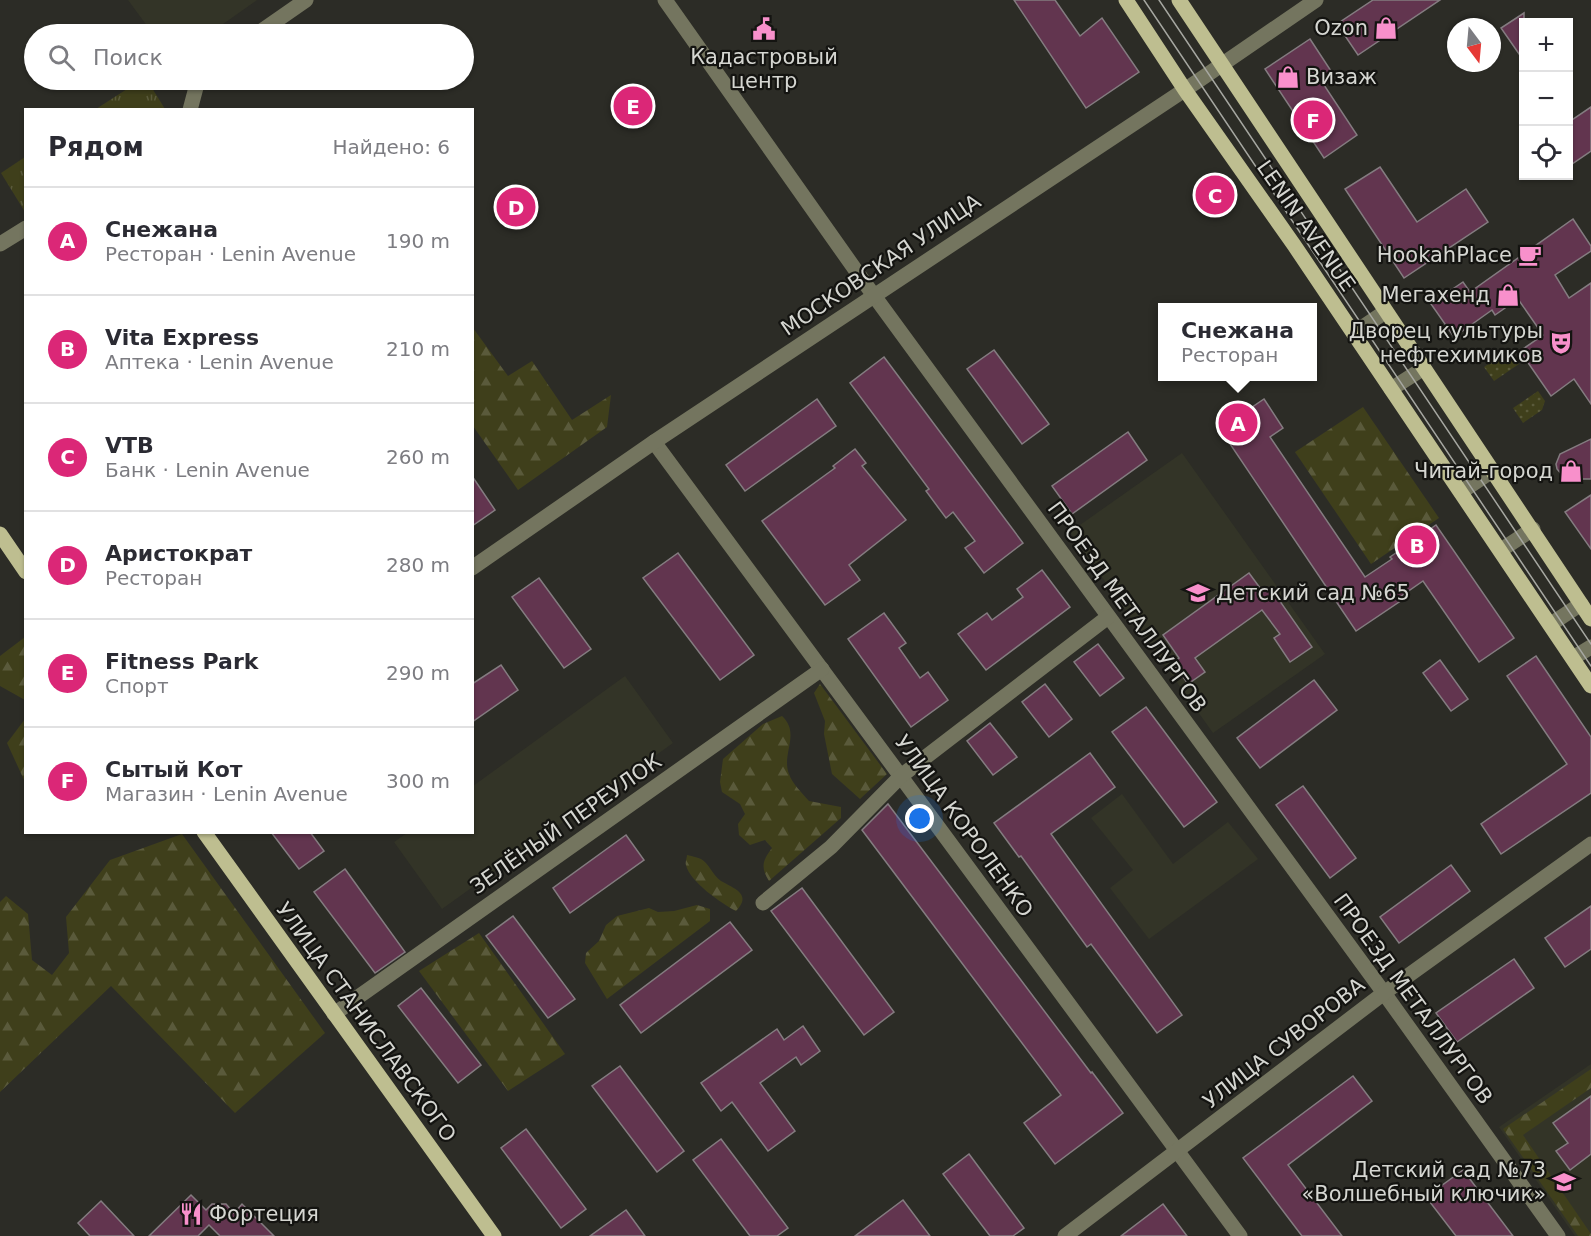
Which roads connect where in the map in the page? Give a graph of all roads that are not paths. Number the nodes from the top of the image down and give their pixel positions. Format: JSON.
{"nodes":[{"id":1,"x":306,"y":0,"type":"edge"},
{"id":2,"x":665,"y":0,"type":"edge"},
{"id":3,"x":1126,"y":0,"type":"edge"},
{"id":4,"x":1179,"y":0,"type":"edge"},
{"id":5,"x":1316,"y":0,"type":"edge"},
{"id":6,"x":271,"y":24,"type":"edge"},
{"id":7,"x":1222,"y":64,"type":"junction"},
{"id":8,"x":195,"y":90,"type":"edge"},
{"id":9,"x":1185,"y":90,"type":"junction"},
{"id":10,"x":191,"y":108,"type":"edge"},
{"id":11,"x":24,"y":229,"type":"edge"},
{"id":12,"x":0,"y":244,"type":"edge"},
{"id":13,"x":873,"y":295,"type":"junction"},
{"id":14,"x":1385,"y":312,"type":"junction"},
{"id":15,"x":1354,"y":333,"type":"junction"},
{"id":16,"x":1424,"y":368,"type":"junction"},
{"id":17,"x":1391,"y":389,"type":"junction"},
{"id":18,"x":654,"y":441,"type":"junction"},
{"id":19,"x":1492,"y":471,"type":"junction"},
{"id":20,"x":1461,"y":492,"type":"junction"},
{"id":21,"x":1533,"y":529,"type":"junction"},
{"id":22,"x":0,"y":534,"type":"edge"},
{"id":23,"x":1501,"y":550,"type":"junction"},
{"id":24,"x":474,"y":567,"type":"edge"},
{"id":25,"x":24,"y":569,"type":"edge"},
{"id":26,"x":1581,"y":603,"type":"junction"},
{"id":27,"x":1108,"y":617,"type":"junction"},
{"id":28,"x":1591,"y":618,"type":"edge"},
{"id":29,"x":1551,"y":624,"type":"junction"},
{"id":30,"x":1591,"y":647,"type":"edge"},
{"id":31,"x":1573,"y":658,"type":"junction"},
{"id":32,"x":822,"y":669,"type":"junction"},
{"id":33,"x":1591,"y":686,"type":"edge"},
{"id":34,"x":901,"y":776,"type":"junction"},
{"id":35,"x":205,"y":834,"type":"edge"},
{"id":36,"x":1591,"y":844,"type":"edge"},
{"id":37,"x":763,"y":903,"type":"dead end"},
{"id":38,"x":1384,"y":993,"type":"junction"},
{"id":39,"x":334,"y":1014,"type":"junction"},
{"id":40,"x":1178,"y":1151,"type":"junction"},
{"id":41,"x":494,"y":1236,"type":"edge"},
{"id":42,"x":1065,"y":1236,"type":"edge"},
{"id":43,"x":1240,"y":1236,"type":"edge"},
{"id":44,"x":1558,"y":1236,"type":"edge"}],
"edges":[{"from":1,"to":6,"type":"street"},
{"from":2,"to":13,"type":"street","name":"ПРОЕЗД МЕТАЛЛУРГОВ"},
{"from":3,"to":9,"type":"main road","name":"LENIN AVENUE"},
{"from":4,"to":7,"type":"main road","name":"LENIN AVENUE"},
{"from":5,"to":7,"type":"street","name":"МОСКОВСКАЯ УЛИЦА"},
{"from":7,"to":9,"type":"street","name":"МОСКОВСКАЯ УЛИЦА"},
{"from":7,"to":14,"type":"main road","name":"LENIN AVENUE"},
{"from":8,"to":10,"type":"street"},
{"from":9,"to":13,"type":"street","name":"МОСКОВСКАЯ УЛИЦА"},
{"from":9,"to":15,"type":"main road","name":"LENIN AVENUE"},
{"from":11,"to":12,"type":"street"},
{"from":13,"to":18,"type":"street","name":"МОСКОВСКАЯ УЛИЦА"},
{"from":13,"to":27,"type":"street","name":"ПРОЕЗД МЕТАЛЛУРГОВ"},
{"from":14,"to":15,"type":"street"},
{"from":14,"to":16,"type":"main road","name":"LENIN AVENUE"},
{"from":15,"to":17,"type":"main road","name":"LENIN AVENUE"},
{"from":16,"to":17,"type":"street"},
{"from":16,"to":19,"type":"main road","name":"LENIN AVENUE"},
{"from":17,"to":20,"type":"main road","name":"LENIN AVENUE"},
{"from":18,"to":24,"type":"street","name":"МОСКОВСКАЯ УЛИЦА"},
{"from":18,"to":32,"type":"street","name":"УЛИЦА КОРОЛЕНКО"},
{"from":19,"to":20,"type":"street"},
{"from":19,"to":21,"type":"main road","name":"LENIN AVENUE"},
{"from":20,"to":23,"type":"main road","name":"LENIN AVENUE"},
{"from":21,"to":23,"type":"street"},
{"from":21,"to":26,"type":"main road","name":"LENIN AVENUE"},
{"from":22,"to":25,"type":"main road"},
{"from":23,"to":29,"type":"main road","name":"LENIN AVENUE"},
{"from":26,"to":28,"type":"main road","name":"LENIN AVENUE"},
{"from":26,"to":29,"type":"street"},
{"from":27,"to":34,"type":"street"},
{"from":27,"to":38,"type":"street","name":"ПРОЕЗД МЕТАЛЛУРГОВ"},
{"from":29,"to":31,"type":"main road","name":"LENIN AVENUE"},
{"from":30,"to":31,"type":"street"},
{"from":31,"to":33,"type":"main road","name":"LENIN AVENUE"},
{"from":32,"to":34,"type":"street","name":"УЛИЦА КОРОЛЕНКО"},
{"from":32,"to":39,"type":"street","name":"ЗЕЛЁНЫЙ ПЕРЕУЛОК"},
{"from":34,"to":37,"type":"street"},
{"from":34,"to":40,"type":"street","name":"УЛИЦА КОРОЛЕНКО"},
{"from":35,"to":39,"type":"main road","name":"УЛИЦА СТАНИСЛАВСКОГО"},
{"from":36,"to":38,"type":"street","name":"УЛИЦА СУВОРОВА"},
{"from":38,"to":40,"type":"street","name":"УЛИЦА СУВОРОВА"},
{"from":38,"to":44,"type":"street","name":"ПРОЕЗД МЕТАЛЛУРГОВ"},
{"from":39,"to":41,"type":"main road","name":"УЛИЦА СТАНИСЛАВСКОГО"},
{"from":40,"to":42,"type":"street","name":"УЛИЦА СУВОРОВА"},
{"from":40,"to":43,"type":"street","name":"УЛИЦА КОРОЛЕНКО"}]}
